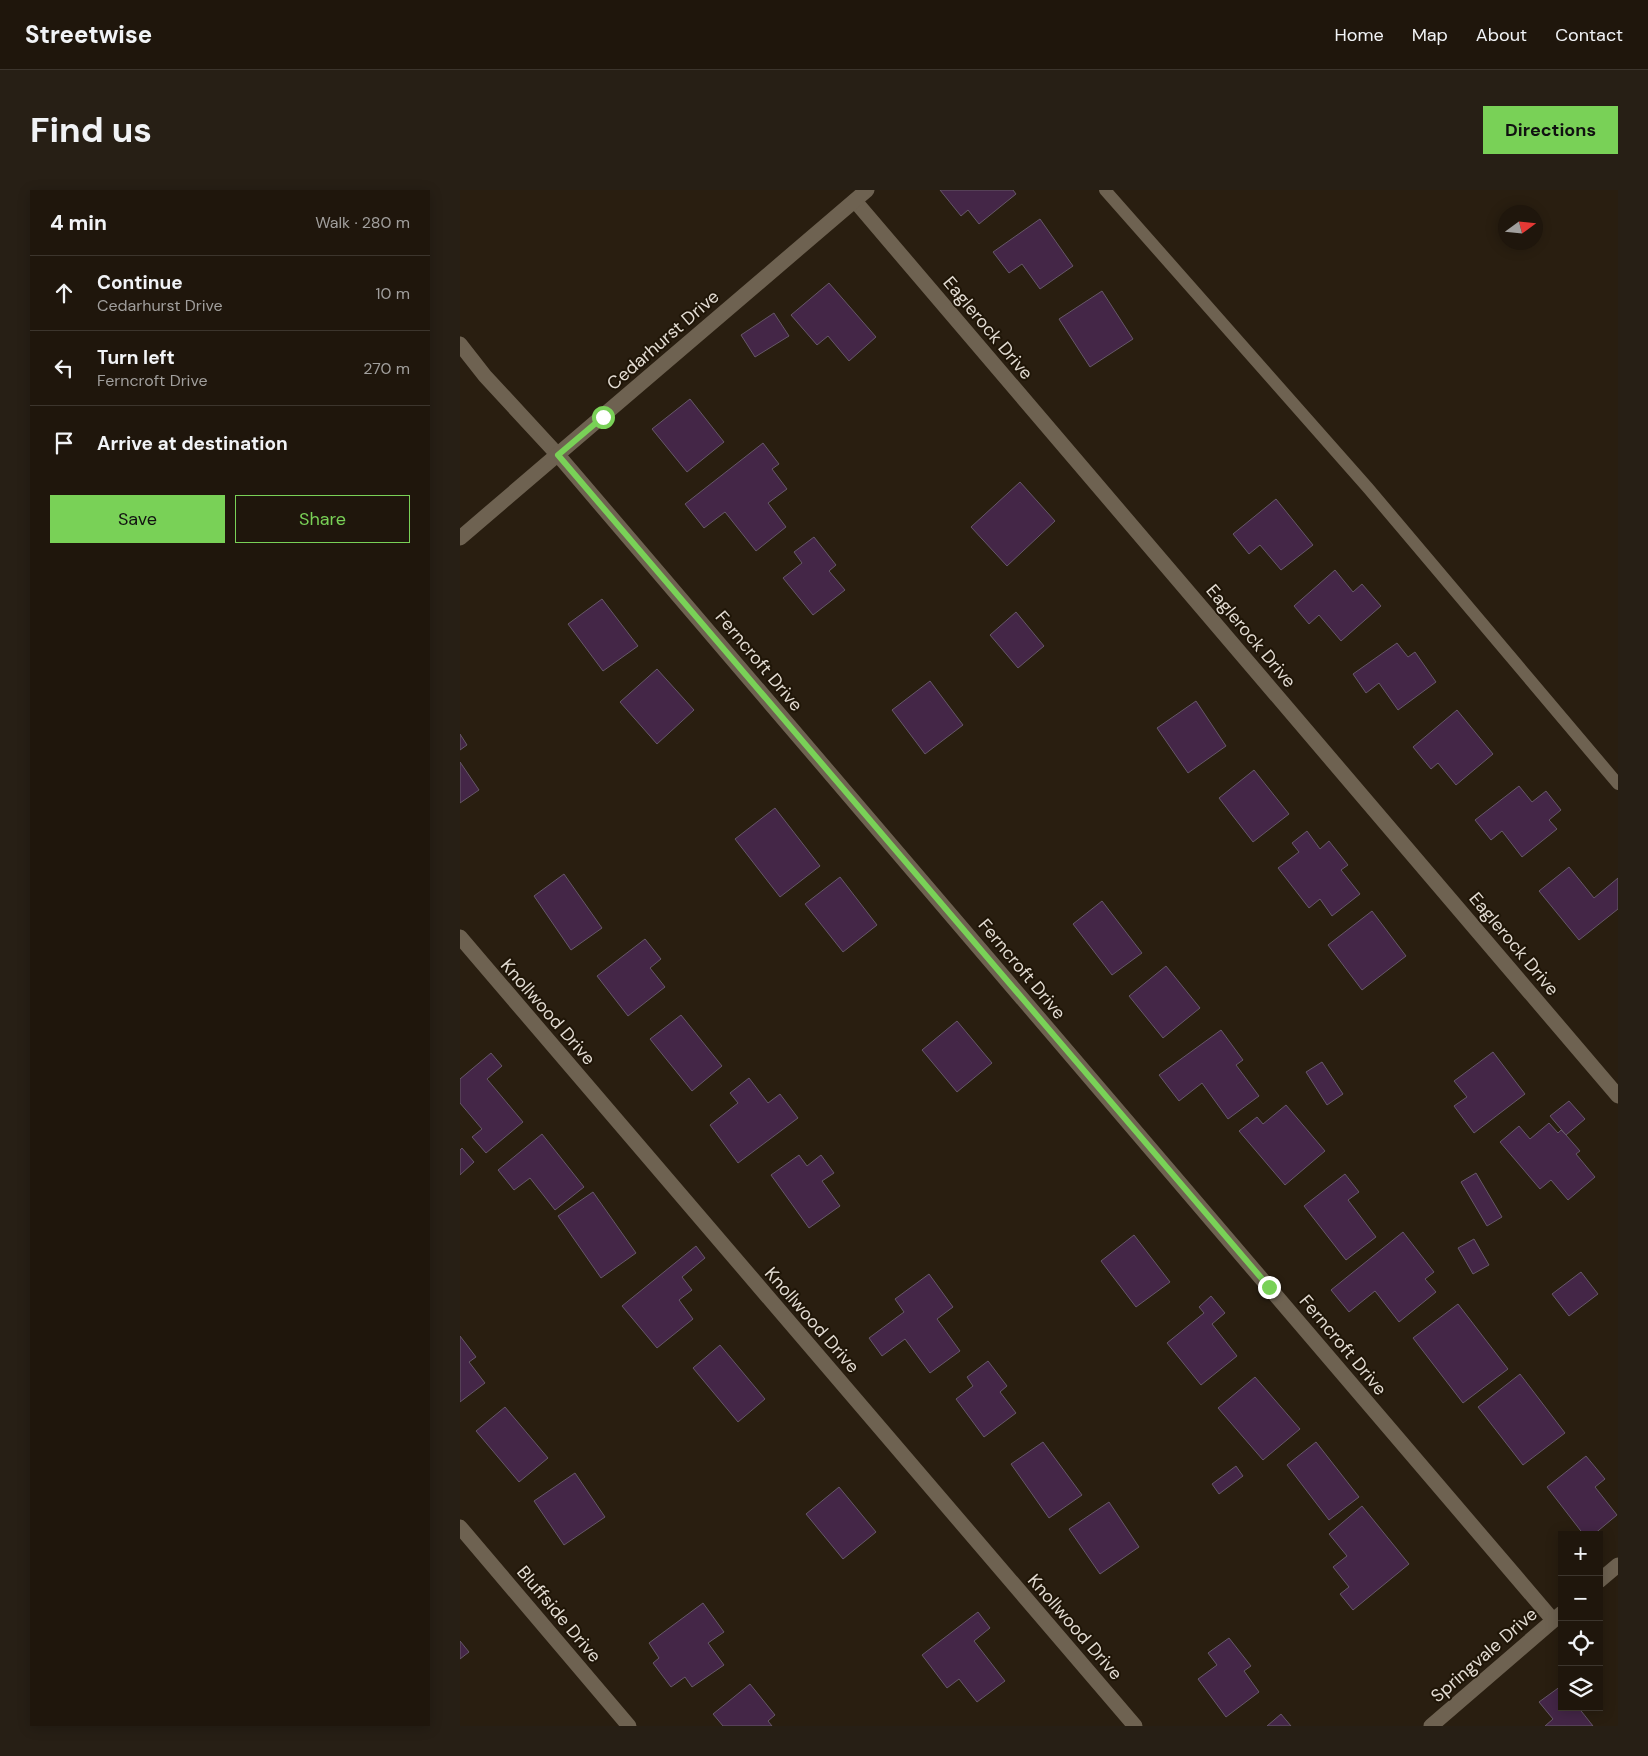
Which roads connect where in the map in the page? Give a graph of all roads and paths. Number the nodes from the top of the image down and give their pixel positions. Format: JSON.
{"nodes":[{"id":1,"x":867,"y":190,"type":"edge"},
{"id":2,"x":1105,"y":190,"type":"edge"},
{"id":3,"x":855,"y":200,"type":"junction"},
{"id":4,"x":460,"y":344,"type":"edge"},
{"id":5,"x":558,"y":455,"type":"junction"},
{"id":6,"x":460,"y":538,"type":"edge"},
{"id":7,"x":1618,"y":784,"type":"edge"},
{"id":8,"x":460,"y":938,"type":"edge"},
{"id":9,"x":1618,"y":1096,"type":"edge"},
{"id":10,"x":460,"y":1527,"type":"edge"},
{"id":11,"x":1618,"y":1565,"type":"edge"},
{"id":12,"x":1603,"y":1578,"type":"edge"},
{"id":13,"x":1557,"y":1616,"type":"edge"},
{"id":14,"x":629,"y":1726,"type":"edge"},
{"id":15,"x":1135,"y":1726,"type":"edge"},
{"id":16,"x":1431,"y":1726,"type":"edge"}],
"edges":[{"from":1,"to":3,"type":"street","name":"Cedarhurst Drive"},
{"from":2,"to":7,"type":"lane"},
{"from":3,"to":5,"type":"street","name":"Cedarhurst Drive"},
{"from":3,"to":9,"type":"street","name":"Eaglerock Drive"},
{"from":4,"to":5,"type":"street","name":"Ferncroft Drive"},
{"from":5,"to":6,"type":"street","name":"Cedarhurst Drive"},
{"from":5,"to":13,"type":"street","name":"Ferncroft Drive"},
{"from":8,"to":15,"type":"street","name":"Knollwood Drive"},
{"from":10,"to":14,"type":"street","name":"Bluffside Drive"},
{"from":11,"to":12,"type":"street"},
{"from":13,"to":16,"type":"street","name":"Springvale Drive"}]}
